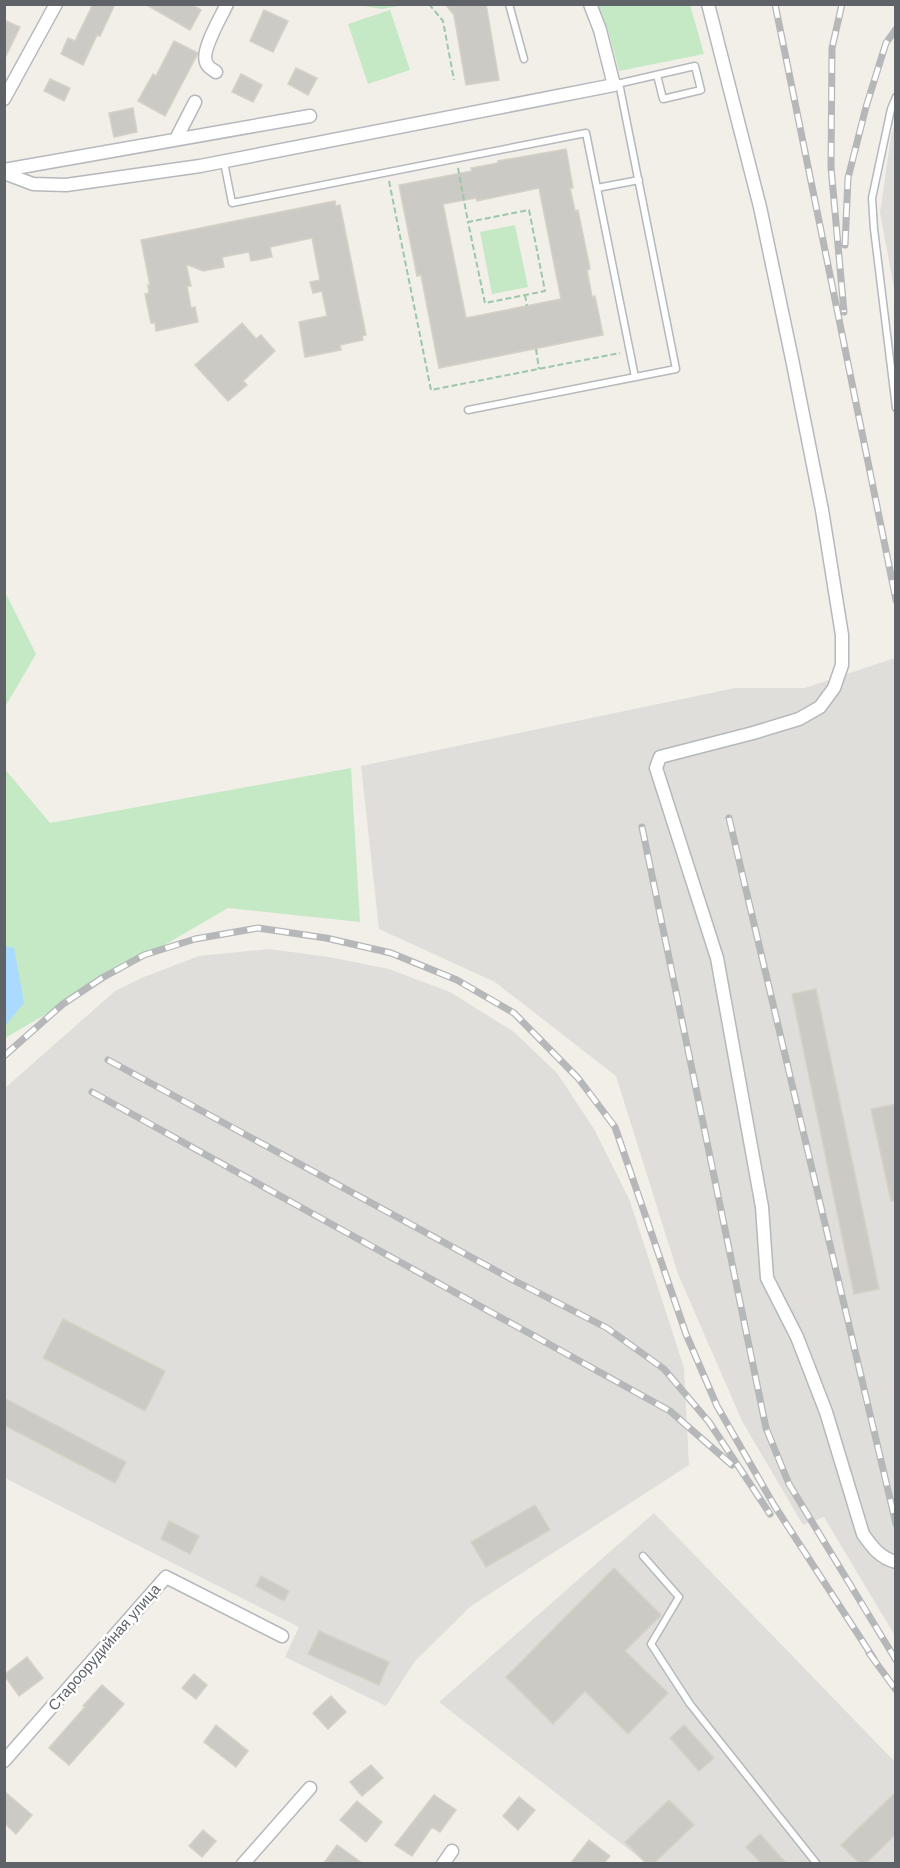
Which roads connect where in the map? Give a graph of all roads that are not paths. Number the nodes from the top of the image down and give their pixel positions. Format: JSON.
{"nodes":[{"id":1,"x":227,"y":4,"type":"edge"},
{"id":2,"x":509,"y":4,"type":"edge"},
{"id":3,"x":590,"y":4,"type":"edge"},
{"id":4,"x":708,"y":4,"type":"edge"},
{"id":5,"x":53,"y":6,"type":"edge"},
{"id":6,"x":524,"y":59,"type":"dead end"},
{"id":7,"x":216,"y":72,"type":"dead end"},
{"id":8,"x":657,"y":75,"type":"junction"},
{"id":9,"x":617,"y":84,"type":"junction"},
{"id":10,"x":896,"y":97,"type":"edge"},
{"id":11,"x":4,"y":99,"type":"edge"},
{"id":12,"x":195,"y":102,"type":"dead end"},
{"id":13,"x":310,"y":116,"type":"dead end"},
{"id":14,"x":176,"y":139,"type":"junction"},
{"id":15,"x":224,"y":162,"type":"junction"},
{"id":16,"x":4,"y":171,"type":"edge"},
{"id":17,"x":639,"y":180,"type":"junction"},
{"id":18,"x":597,"y":189,"type":"junction"},
{"id":19,"x":635,"y":377,"type":"junction"},
{"id":20,"x":896,"y":408,"type":"edge"},
{"id":21,"x":468,"y":410,"type":"dead end"},
{"id":22,"x":643,"y":1556,"type":"dead end"},
{"id":23,"x":896,"y":1562,"type":"edge"},
{"id":24,"x":282,"y":1636,"type":"dead end"},
{"id":25,"x":4,"y":1761,"type":"edge"},
{"id":26,"x":310,"y":1788,"type":"dead end"},
{"id":27,"x":452,"y":1851,"type":"dead end"},
{"id":28,"x":243,"y":1863,"type":"edge"},
{"id":29,"x":442,"y":1863,"type":"edge"},
{"id":30,"x":817,"y":1863,"type":"edge"}],
"edges":[{"from":1,"to":7,"type":"street"},
{"from":2,"to":6,"type":"lane"},
{"from":3,"to":9,"type":"street"},
{"from":4,"to":23,"type":"street"},
{"from":5,"to":11,"type":"street"},
{"from":8,"to":8,"type":"lane"},
{"from":8,"to":9,"type":"lane"},
{"from":9,"to":15,"type":"street"},
{"from":9,"to":17,"type":"lane"},
{"from":10,"to":20,"type":"lane"},
{"from":12,"to":14,"type":"street"},
{"from":13,"to":14,"type":"street"},
{"from":14,"to":16,"type":"street"},
{"from":15,"to":16,"type":"street"},
{"from":15,"to":18,"type":"lane"},
{"from":17,"to":18,"type":"lane"},
{"from":17,"to":19,"type":"lane"},
{"from":18,"to":19,"type":"lane"},
{"from":19,"to":21,"type":"lane"},
{"from":22,"to":30,"type":"lane"},
{"from":24,"to":25,"type":"street","name":"Староорудийная улица"},
{"from":26,"to":28,"type":"street"},
{"from":27,"to":29,"type":"street"}]}
